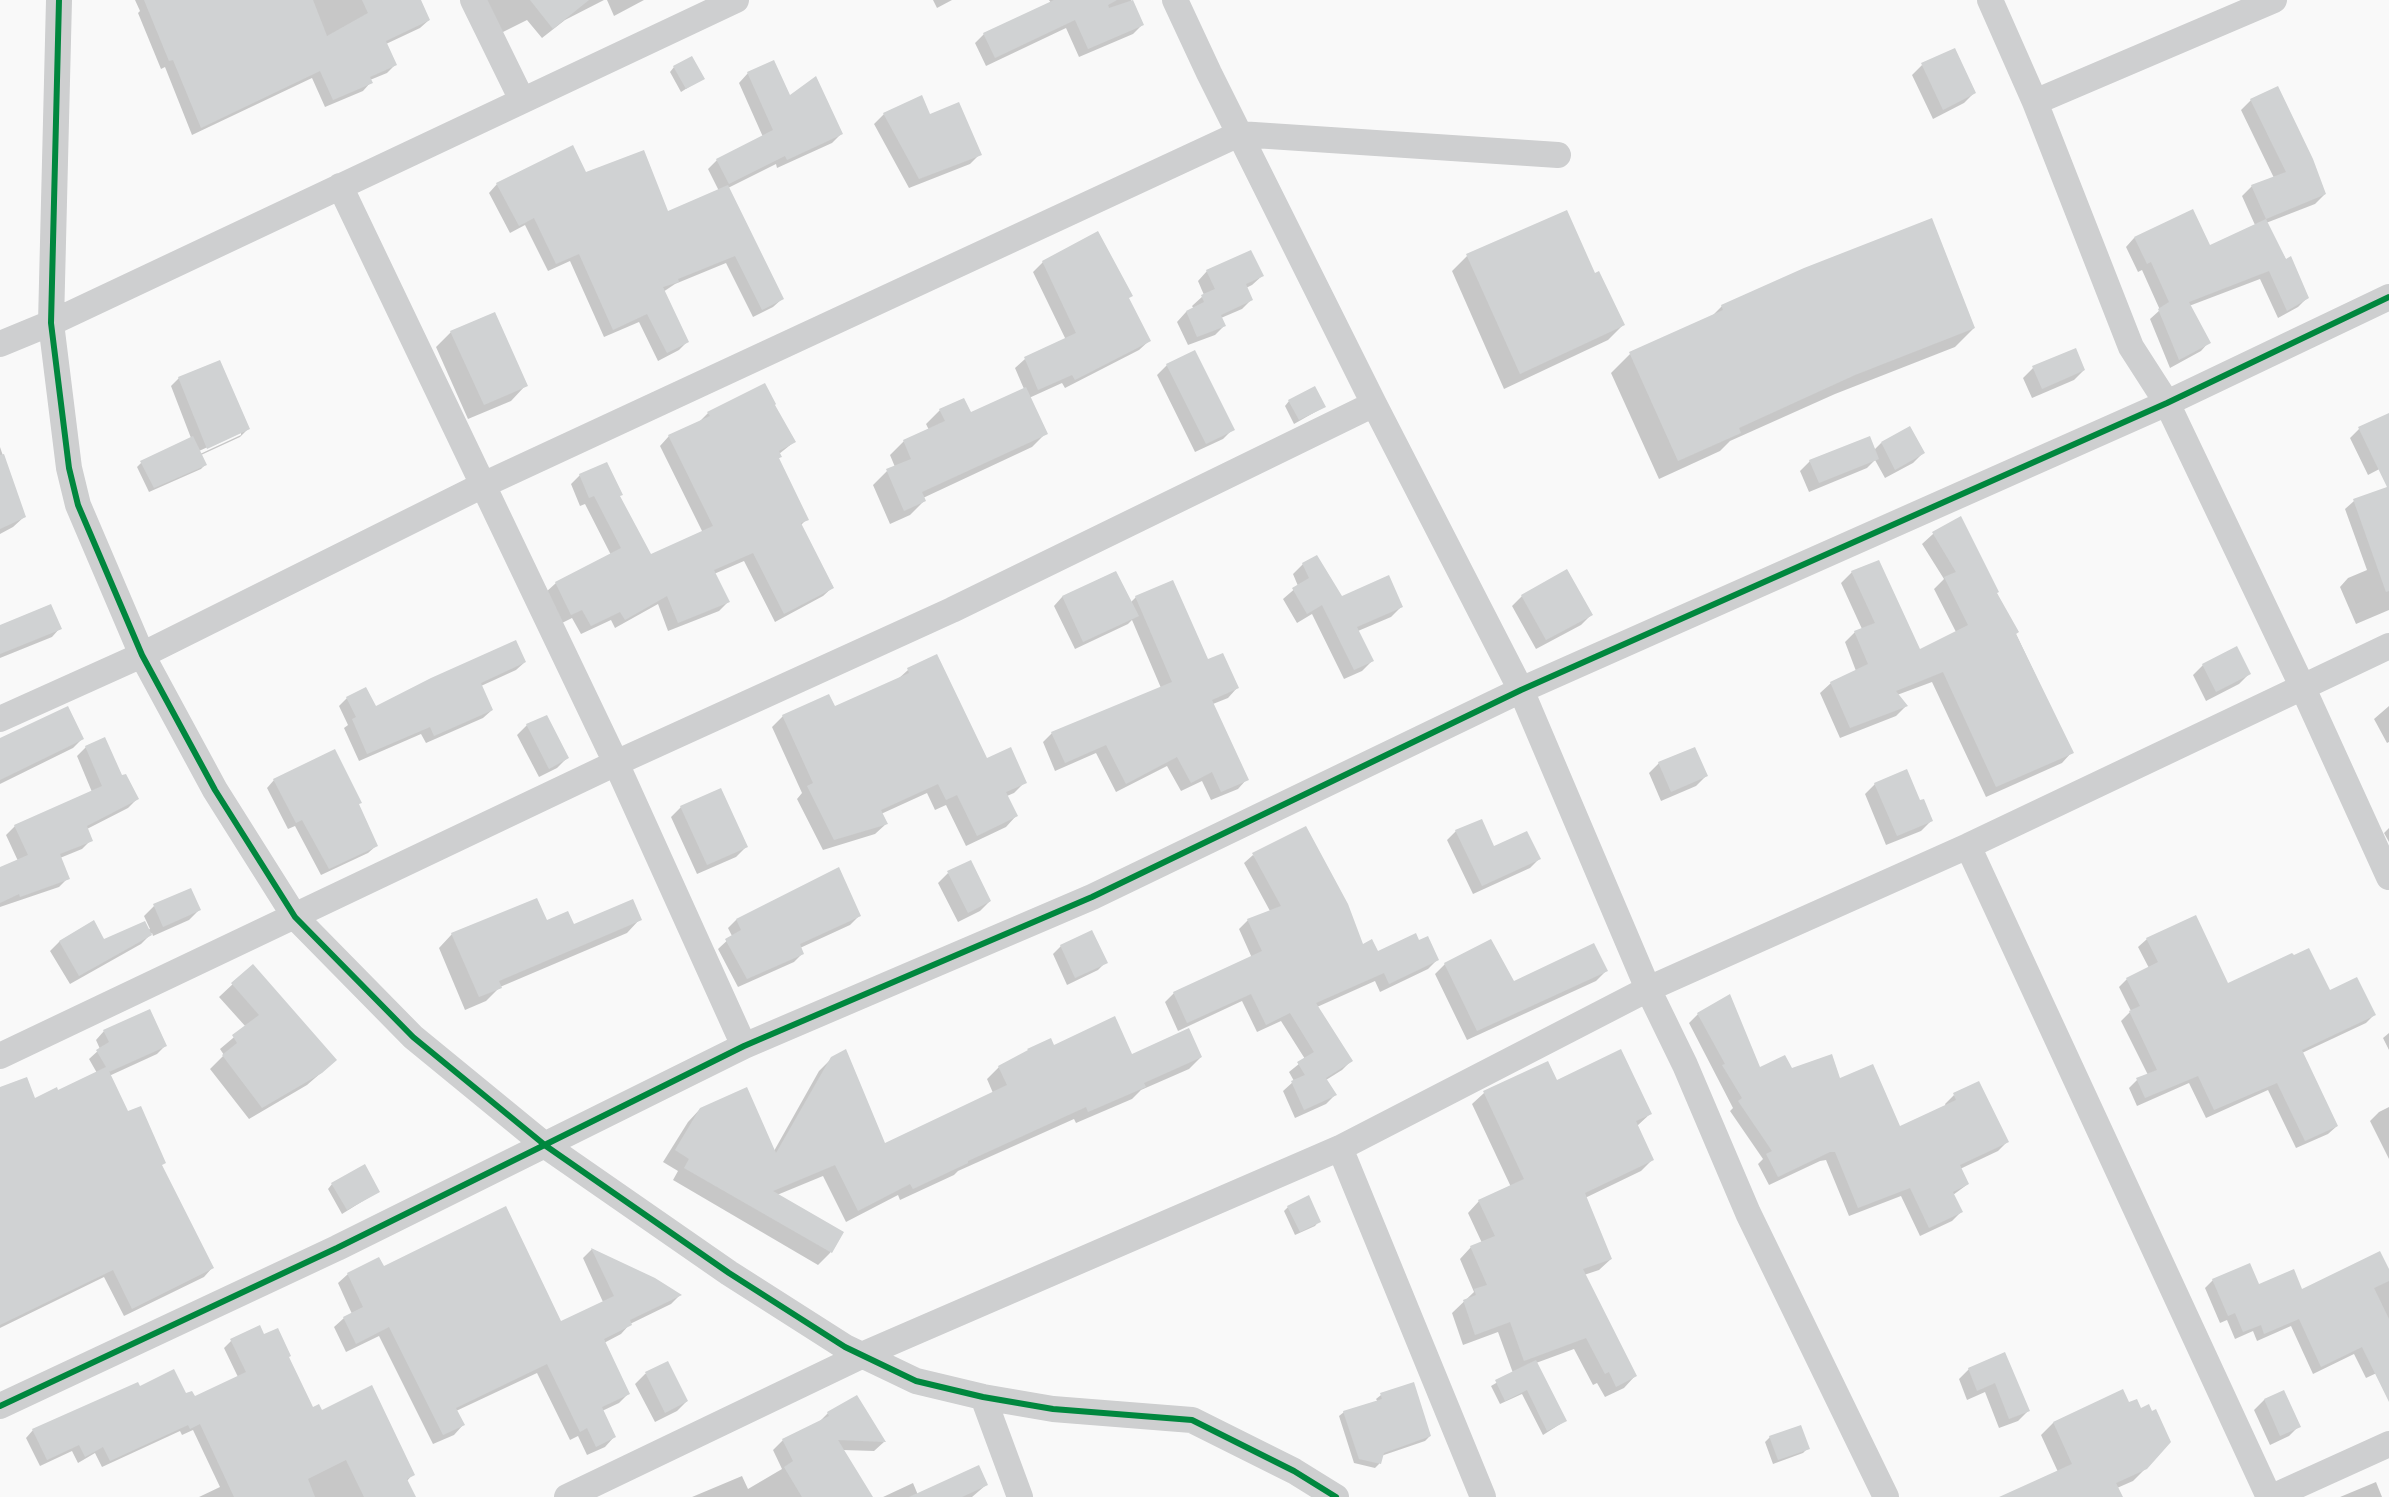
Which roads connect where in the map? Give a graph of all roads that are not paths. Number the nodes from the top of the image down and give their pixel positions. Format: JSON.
{"nodes":[{"id":1,"x":59,"y":0,"type":"edge"},
{"id":2,"x":473,"y":0,"type":"edge"},
{"id":3,"x":736,"y":0,"type":"edge"},
{"id":4,"x":1175,"y":0,"type":"edge"},
{"id":5,"x":1990,"y":0,"type":"edge"},
{"id":6,"x":2274,"y":0,"type":"edge"},
{"id":7,"x":522,"y":100,"type":"junction"},
{"id":8,"x":2035,"y":102,"type":"junction"},
{"id":9,"x":1239,"y":134,"type":"junction"},
{"id":10,"x":1558,"y":155,"type":"dead end"},
{"id":11,"x":340,"y":186,"type":"junction"},
{"id":12,"x":2389,"y":297,"type":"edge"},
{"id":13,"x":51,"y":323,"type":"junction"},
{"id":14,"x":0,"y":344,"type":"edge"},
{"id":15,"x":2166,"y":403,"type":"junction"},
{"id":16,"x":1374,"y":404,"type":"junction"},
{"id":17,"x":483,"y":485,"type":"junction"},
{"id":18,"x":2389,"y":646,"type":"edge"},
{"id":19,"x":142,"y":655,"type":"junction"},
{"id":20,"x":2302,"y":686,"type":"junction"},
{"id":21,"x":1521,"y":690,"type":"junction"},
{"id":22,"x":0,"y":719,"type":"edge"},
{"id":23,"x":616,"y":763,"type":"junction"},
{"id":24,"x":1968,"y":846,"type":"junction"},
{"id":25,"x":2389,"y":877,"type":"edge"},
{"id":26,"x":295,"y":917,"type":"junction"},
{"id":27,"x":1647,"y":989,"type":"junction"},
{"id":28,"x":744,"y":1046,"type":"junction"},
{"id":29,"x":0,"y":1056,"type":"edge"},
{"id":30,"x":546,"y":1146,"type":"junction"},
{"id":31,"x":1340,"y":1148,"type":"junction"},
{"id":32,"x":862,"y":1355,"type":"junction"},
{"id":33,"x":983,"y":1397,"type":"junction"},
{"id":34,"x":0,"y":1406,"type":"edge"},
{"id":35,"x":2389,"y":1444,"type":"edge"},
{"id":36,"x":567,"y":1497,"type":"edge"},
{"id":37,"x":1020,"y":1497,"type":"edge"},
{"id":38,"x":1336,"y":1497,"type":"edge"},
{"id":39,"x":1483,"y":1497,"type":"edge"},
{"id":40,"x":1886,"y":1497,"type":"edge"},
{"id":41,"x":2271,"y":1497,"type":"edge"}],
"edges":[{"from":1,"to":13,"type":"street"},
{"from":2,"to":7,"type":"street"},
{"from":3,"to":7,"type":"street"},
{"from":4,"to":9,"type":"street"},
{"from":5,"to":8,"type":"street"},
{"from":6,"to":8,"type":"street"},
{"from":7,"to":11,"type":"street"},
{"from":8,"to":15,"type":"street"},
{"from":9,"to":10,"type":"street"},
{"from":9,"to":16,"type":"street"},
{"from":9,"to":17,"type":"street"},
{"from":11,"to":13,"type":"street"},
{"from":11,"to":17,"type":"street"},
{"from":12,"to":15,"type":"street"},
{"from":13,"to":14,"type":"street"},
{"from":13,"to":19,"type":"street"},
{"from":15,"to":20,"type":"street"},
{"from":15,"to":21,"type":"street"},
{"from":16,"to":21,"type":"street"},
{"from":16,"to":23,"type":"street"},
{"from":17,"to":19,"type":"street"},
{"from":17,"to":23,"type":"street"},
{"from":18,"to":20,"type":"street"},
{"from":19,"to":22,"type":"street"},
{"from":19,"to":26,"type":"street"},
{"from":20,"to":24,"type":"street"},
{"from":20,"to":25,"type":"street"},
{"from":21,"to":27,"type":"street"},
{"from":21,"to":28,"type":"street"},
{"from":23,"to":26,"type":"street"},
{"from":23,"to":28,"type":"street"},
{"from":24,"to":27,"type":"street"},
{"from":24,"to":41,"type":"street"},
{"from":26,"to":29,"type":"street"},
{"from":26,"to":30,"type":"street"},
{"from":27,"to":31,"type":"street"},
{"from":27,"to":40,"type":"street"},
{"from":28,"to":30,"type":"street"},
{"from":30,"to":32,"type":"street"},
{"from":30,"to":34,"type":"street"},
{"from":31,"to":32,"type":"street"},
{"from":31,"to":39,"type":"street"},
{"from":32,"to":33,"type":"street"},
{"from":32,"to":36,"type":"street"},
{"from":33,"to":37,"type":"street"},
{"from":33,"to":38,"type":"street"},
{"from":35,"to":41,"type":"street"}]}
